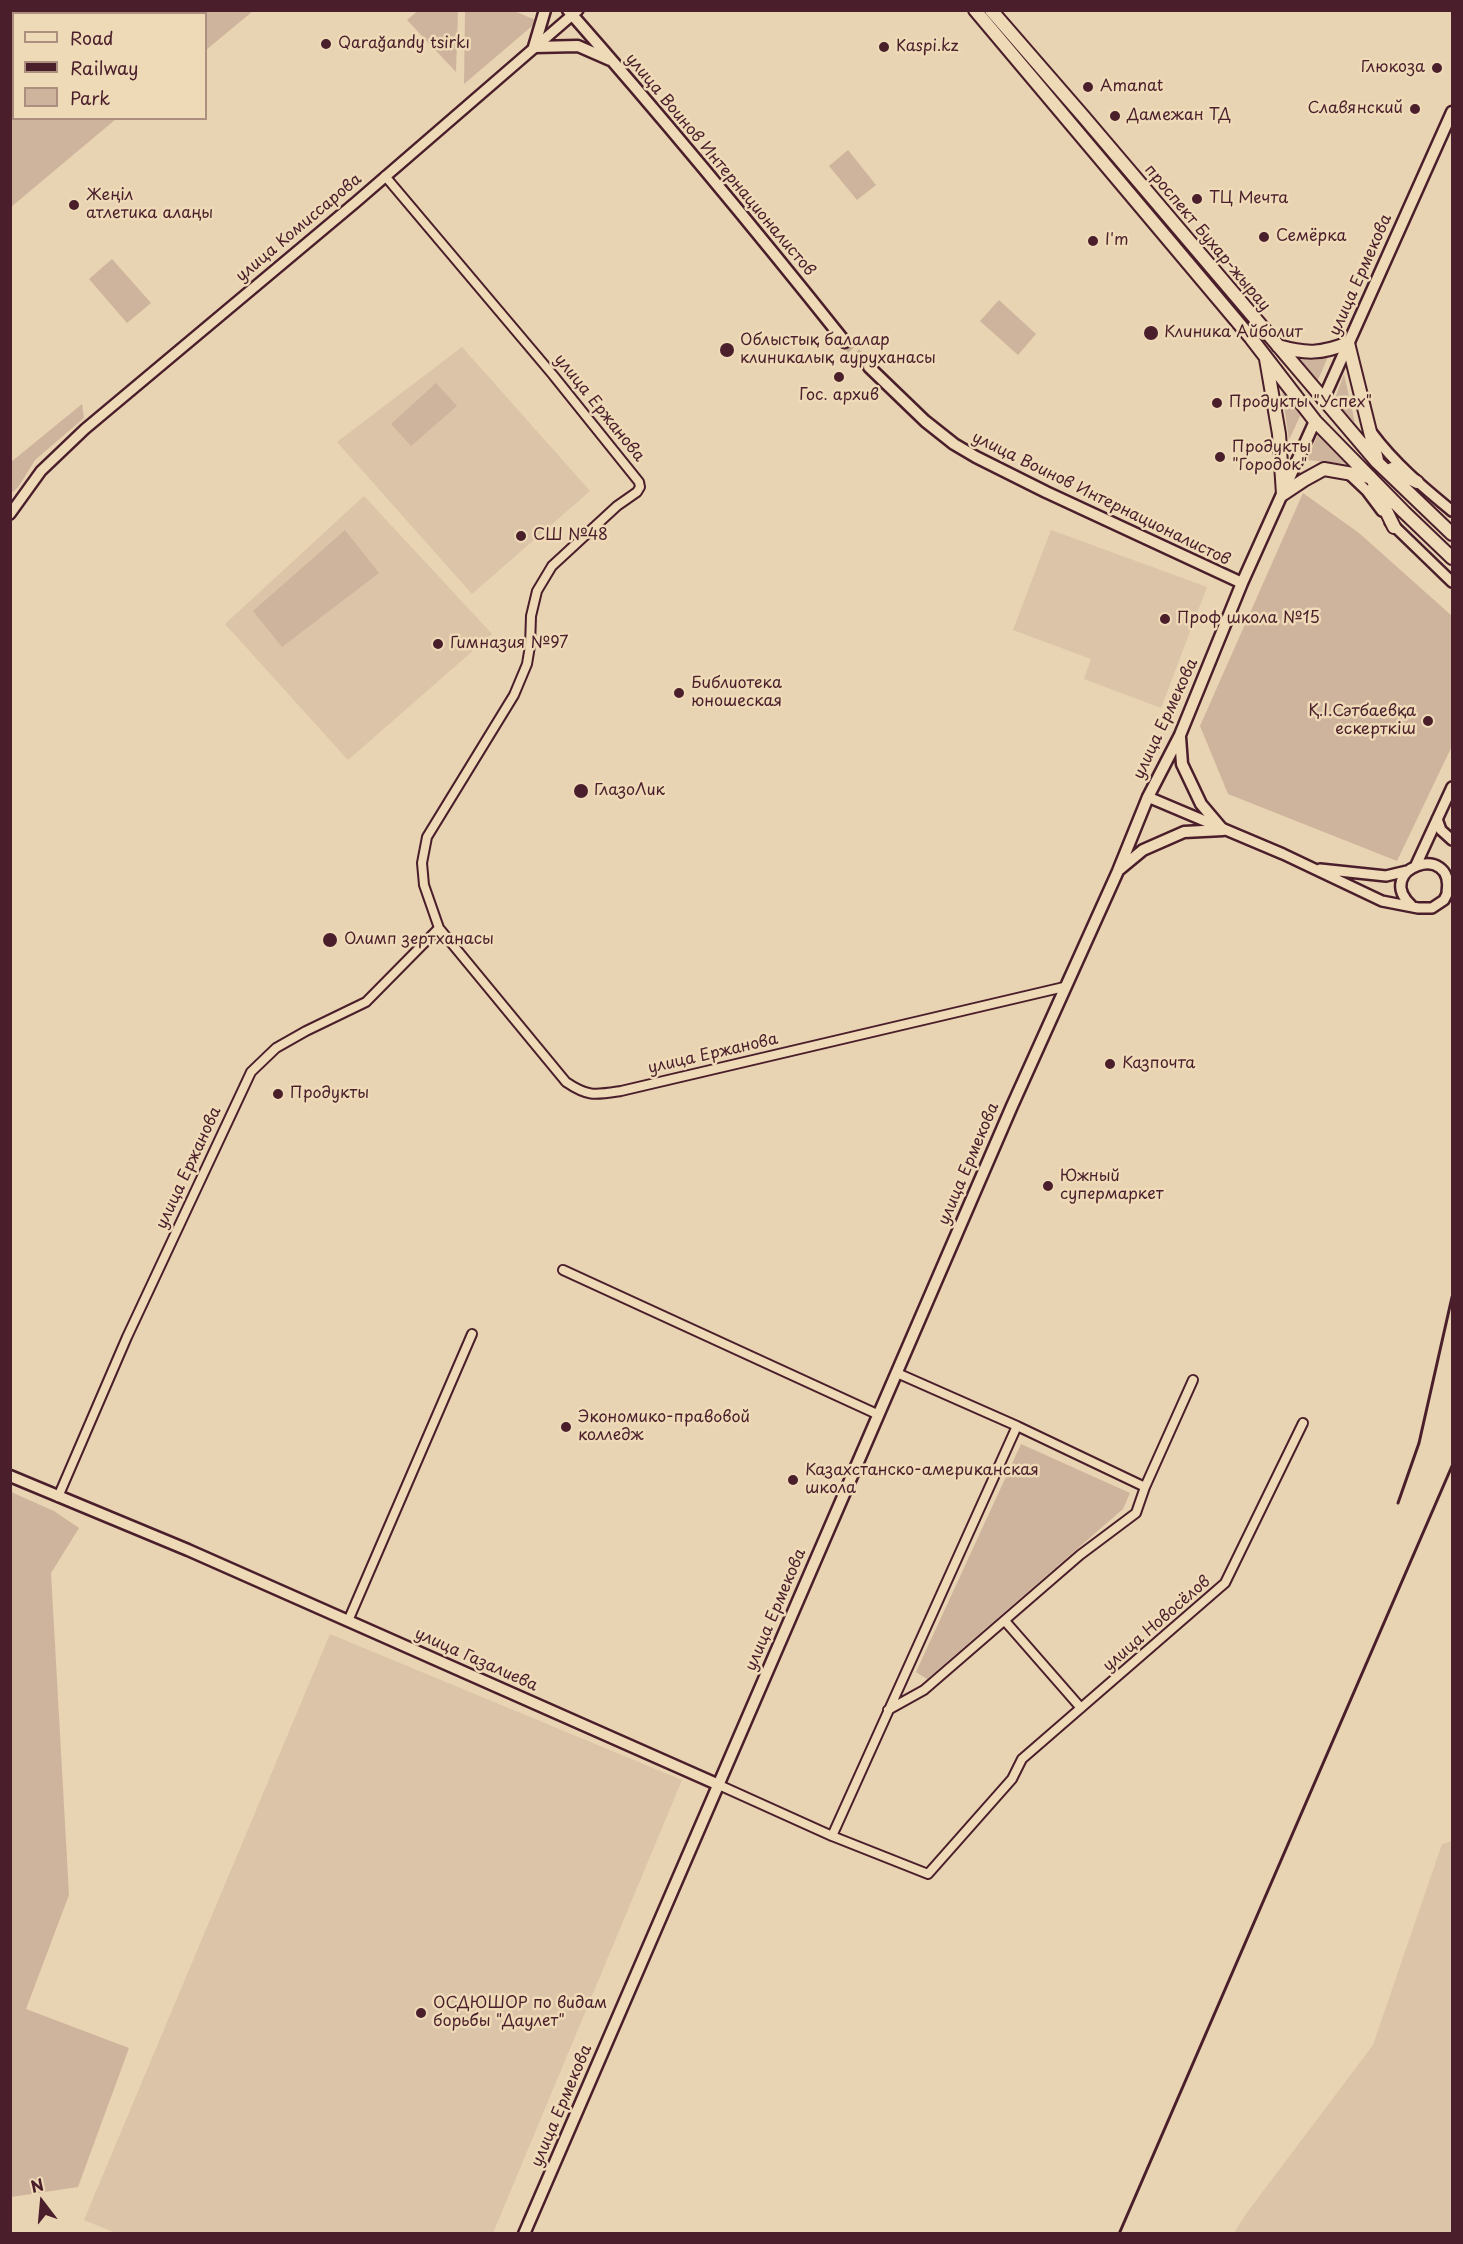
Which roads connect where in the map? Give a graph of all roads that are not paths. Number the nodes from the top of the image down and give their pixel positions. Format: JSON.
{"nodes":[{"id":1,"x":545,"y":10,"type":"edge"},
{"id":2,"x":975,"y":10,"type":"edge"},
{"id":3,"x":991,"y":10,"type":"edge"},
{"id":4,"x":573,"y":12,"type":"edge"},
{"id":5,"x":534,"y":47,"type":"junction"},
{"id":6,"x":615,"y":63,"type":"junction"},
{"id":7,"x":1452,"y":112,"type":"edge"},
{"id":8,"x":1083,"y":116,"type":"junction"},
{"id":9,"x":1073,"y":125,"type":"junction"},
{"id":10,"x":385,"y":176,"type":"junction"},
{"id":11,"x":844,"y":342,"type":"tunnel mouth"},
{"id":12,"x":1348,"y":343,"type":"junction"},
{"id":13,"x":1277,"y":346,"type":"junction"},
{"id":14,"x":1265,"y":356,"type":"junction"},
{"id":15,"x":869,"y":367,"type":"tunnel mouth"},
{"id":16,"x":1323,"y":400,"type":"junction"},
{"id":17,"x":1315,"y":421,"type":"junction"},
{"id":18,"x":1370,"y":431,"type":"junction"},
{"id":19,"x":1377,"y":462,"type":"junction"},
{"id":20,"x":1348,"y":473,"type":"junction"},
{"id":21,"x":1370,"y":477,"type":"junction"},
{"id":22,"x":1413,"y":487,"type":"junction"},
{"id":23,"x":1283,"y":494,"type":"junction"},
{"id":24,"x":1452,"y":511,"type":"edge"},
{"id":25,"x":10,"y":514,"type":"edge"},
{"id":26,"x":1394,"y":527,"type":"junction"},
{"id":27,"x":1452,"y":534,"type":"edge"},
{"id":28,"x":1452,"y":558,"type":"edge"},
{"id":29,"x":1452,"y":582,"type":"edge"},
{"id":30,"x":1242,"y":583,"type":"junction"},
{"id":31,"x":1180,"y":735,"type":"junction"},
{"id":32,"x":1452,"y":787,"type":"edge"},
{"id":33,"x":1148,"y":797,"type":"junction"},
{"id":34,"x":1437,"y":819,"type":"junction"},
{"id":35,"x":1223,"y":830,"type":"junction"},
{"id":36,"x":1452,"y":840,"type":"edge"},
{"id":37,"x":1416,"y":865,"type":"junction"},
{"id":38,"x":1312,"y":868,"type":"junction"},
{"id":39,"x":1118,"y":871,"type":"junction"},
{"id":40,"x":1407,"y":871,"type":"junction"},
{"id":41,"x":1452,"y":884,"type":"edge"},
{"id":42,"x":1447,"y":894,"type":"junction"},
{"id":43,"x":1412,"y":906,"type":"junction"},
{"id":44,"x":439,"y":928,"type":"junction"},
{"id":45,"x":1064,"y":987,"type":"junction"},
{"id":46,"x":563,"y":1270,"type":"dead end"},
{"id":47,"x":472,"y":1334,"type":"dead end"},
{"id":48,"x":897,"y":1373,"type":"junction"},
{"id":49,"x":1193,"y":1380,"type":"dead end"},
{"id":50,"x":879,"y":1415,"type":"junction"},
{"id":51,"x":1303,"y":1423,"type":"dead end"},
{"id":52,"x":1017,"y":1426,"type":"junction"},
{"id":53,"x":10,"y":1476,"type":"edge"},
{"id":54,"x":1145,"y":1487,"type":"junction"},
{"id":55,"x":58,"y":1497,"type":"junction"},
{"id":56,"x":1005,"y":1620,"type":"junction"},
{"id":57,"x":348,"y":1621,"type":"junction"},
{"id":58,"x":1081,"y":1708,"type":"junction"},
{"id":59,"x":888,"y":1710,"type":"junction"},
{"id":60,"x":719,"y":1785,"type":"junction"},
{"id":61,"x":832,"y":1836,"type":"junction"},
{"id":62,"x":928,"y":1874,"type":"joint"},
{"id":63,"x":524,"y":2234,"type":"edge"}],
"edges":[{"from":1,"to":5,"type":"main road"},
{"from":2,"to":9,"type":"main road","name":"проспект Бухар-жырау"},
{"from":3,"to":8,"type":"main road","name":"проспект Бухар-жырау"},
{"from":4,"to":5,"type":"street","name":"улица Комиссарова"},
{"from":4,"to":6,"type":"main road","name":"улица Воинов Интернационалистов"},
{"from":5,"to":6,"type":"main road"},
{"from":5,"to":10,"type":"street","name":"улица Комиссарова"},
{"from":6,"to":11,"type":"main road","name":"улица Воинов Интернационалистов"},
{"from":7,"to":12,"type":"main road","name":"улица Ермекова"},
{"from":8,"to":9,"type":"main road"},
{"from":8,"to":13,"type":"main road","name":"проспект Бухар-жырау"},
{"from":9,"to":14,"type":"main road","name":"проспект Бухар-жырау"},
{"from":10,"to":25,"type":"street","name":"улица Комиссарова"},
{"from":10,"to":44,"type":"street","name":"улица Ержанова"},
{"from":12,"to":13,"type":"main road"},
{"from":12,"to":16,"type":"main road","name":"улица Ермекова"},
{"from":12,"to":18,"type":"main road"},
{"from":13,"to":16,"type":"main road","name":"проспект Бухар-жырау"},
{"from":14,"to":17,"type":"main road","name":"проспект Бухар-жырау"},
{"from":14,"to":23,"type":"main road"},
{"from":15,"to":30,"type":"main road","name":"улица Воинов Интернационалистов"},
{"from":16,"to":17,"type":"main road","name":"улица Ермекова"},
{"from":16,"to":19,"type":"main road","name":"проспект Бухар-жырау"},
{"from":17,"to":21,"type":"main road","name":"проспект Бухар-жырау"},
{"from":17,"to":23,"type":"main road","name":"улица Ермекова"},
{"from":18,"to":19,"type":"main road"},
{"from":18,"to":22,"type":"street"},
{"from":19,"to":22,"type":"main road","name":"проспект Бухар-жырау"},
{"from":20,"to":21,"type":"main road"},
{"from":20,"to":23,"type":"main road"},
{"from":20,"to":26,"type":"street"},
{"from":21,"to":26,"type":"main road"},
{"from":21,"to":28,"type":"main road","name":"проспект Бухар-жырау"},
{"from":22,"to":24,"type":"street"},
{"from":22,"to":27,"type":"main road","name":"проспект Бухар-жырау"},
{"from":23,"to":30,"type":"main road","name":"улица Ермекова"},
{"from":26,"to":29,"type":"street"},
{"from":30,"to":31,"type":"main road","name":"улица Ермекова"},
{"from":31,"to":33,"type":"main road","name":"улица Ермекова"},
{"from":31,"to":35,"type":"main road"},
{"from":32,"to":34,"type":"street"},
{"from":33,"to":35,"type":"street"},
{"from":33,"to":39,"type":"main road","name":"улица Ермекова"},
{"from":34,"to":36,"type":"street"},
{"from":34,"to":37,"type":"street"},
{"from":35,"to":38,"type":"street"},
{"from":35,"to":39,"type":"main road"},
{"from":37,"to":40,"type":"street"},
{"from":37,"to":42,"type":"street"},
{"from":38,"to":40,"type":"street"},
{"from":38,"to":43,"type":"street"},
{"from":39,"to":45,"type":"main road","name":"улица Ермекова"},
{"from":40,"to":43,"type":"street"},
{"from":41,"to":42,"type":"street"},
{"from":42,"to":43,"type":"street"},
{"from":44,"to":45,"type":"street","name":"улица Ержанова"},
{"from":44,"to":55,"type":"street","name":"улица Ержанова"},
{"from":45,"to":48,"type":"main road","name":"улица Ермекова"},
{"from":46,"to":50,"type":"street"},
{"from":47,"to":57,"type":"street"},
{"from":48,"to":50,"type":"main road","name":"улица Ермекова"},
{"from":48,"to":52,"type":"street"},
{"from":49,"to":54,"type":"street"},
{"from":50,"to":60,"type":"main road","name":"улица Ермекова"},
{"from":51,"to":58,"type":"street","name":"улица Новосёлов"},
{"from":52,"to":54,"type":"street"},
{"from":52,"to":59,"type":"street"},
{"from":53,"to":55,"type":"main road","name":"улица Газалиева"},
{"from":54,"to":56,"type":"street"},
{"from":55,"to":57,"type":"main road","name":"улица Газалиева"},
{"from":56,"to":58,"type":"street"},
{"from":56,"to":59,"type":"street"},
{"from":57,"to":60,"type":"main road","name":"улица Газалиева"},
{"from":58,"to":62,"type":"street","name":"улица Новосёлов"},
{"from":59,"to":61,"type":"street"},
{"from":60,"to":61,"type":"street","name":"улица Газалиева"},
{"from":60,"to":63,"type":"main road","name":"улица Ермекова"},
{"from":61,"to":62,"type":"street","name":"улица Газалиева"}]}
